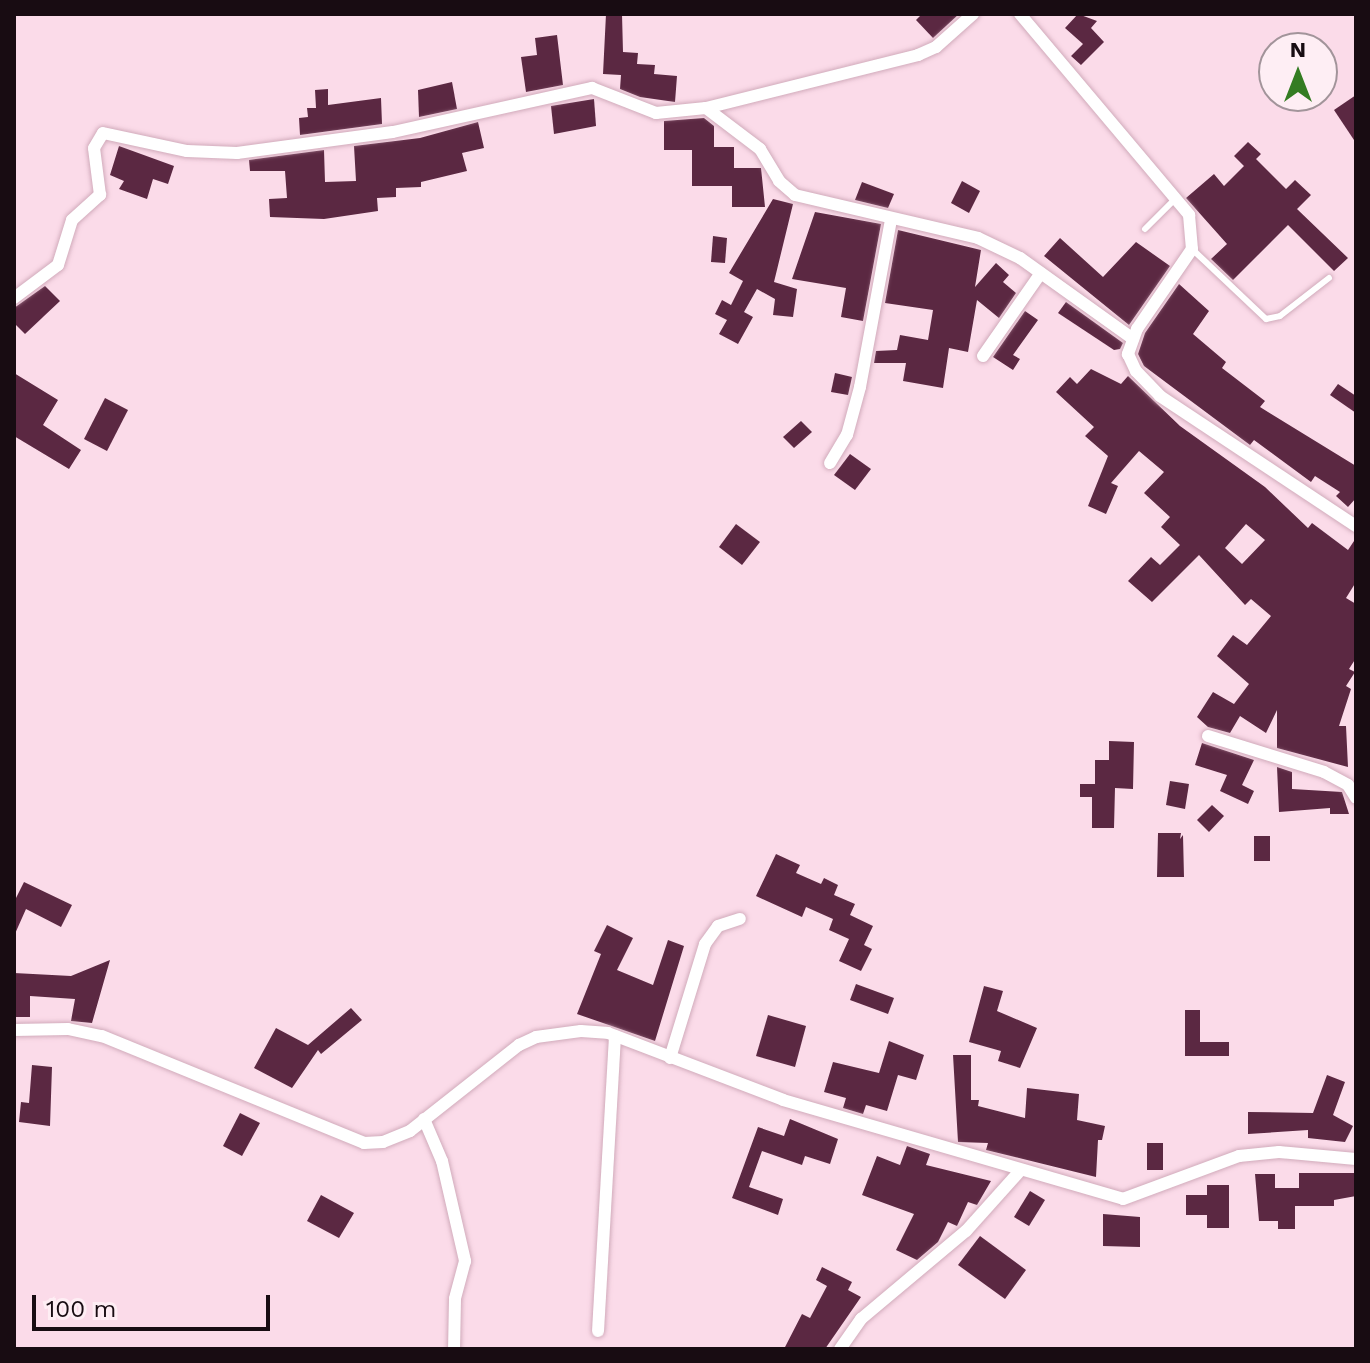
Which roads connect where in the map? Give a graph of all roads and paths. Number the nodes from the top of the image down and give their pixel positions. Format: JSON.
{"nodes":[{"id":1,"x":973,"y":14,"type":"edge"},
{"id":2,"x":1020,"y":14,"type":"edge"},
{"id":3,"x":706,"y":108,"type":"junction"},
{"id":4,"x":1174,"y":201,"type":"junction"},
{"id":5,"x":891,"y":220,"type":"junction"},
{"id":6,"x":1145,"y":229,"type":"dead end"},
{"id":7,"x":1192,"y":249,"type":"junction"},
{"id":8,"x":1041,"y":273,"type":"junction"},
{"id":9,"x":1329,"y":278,"type":"dead end"},
{"id":10,"x":14,"y":298,"type":"edge"},
{"id":11,"x":1133,"y":339,"type":"junction"},
{"id":12,"x":983,"y":356,"type":"dead end"},
{"id":13,"x":830,"y":463,"type":"dead end"},
{"id":14,"x":1356,"y":526,"type":"edge"},
{"id":15,"x":1208,"y":736,"type":"dead end"},
{"id":16,"x":1356,"y":798,"type":"edge"},
{"id":17,"x":740,"y":919,"type":"dead end"},
{"id":18,"x":14,"y":1030,"type":"edge"},
{"id":19,"x":615,"y":1036,"type":"junction"},
{"id":20,"x":670,"y":1058,"type":"junction"},
{"id":21,"x":424,"y":1119,"type":"junction"},
{"id":22,"x":1356,"y":1159,"type":"edge"},
{"id":23,"x":1019,"y":1172,"type":"junction"},
{"id":24,"x":598,"y":1331,"type":"dead end"},
{"id":25,"x":454,"y":1349,"type":"edge"},
{"id":26,"x":840,"y":1349,"type":"edge"}],
"edges":[{"from":1,"to":3,"type":"street"},
{"from":2,"to":4,"type":"street"},
{"from":3,"to":5,"type":"street"},
{"from":3,"to":10,"type":"street"},
{"from":4,"to":6,"type":"lane"},
{"from":4,"to":7,"type":"street"},
{"from":5,"to":8,"type":"street"},
{"from":5,"to":13,"type":"street"},
{"from":7,"to":9,"type":"lane"},
{"from":7,"to":11,"type":"street"},
{"from":8,"to":11,"type":"street"},
{"from":8,"to":12,"type":"street"},
{"from":11,"to":14,"type":"street"},
{"from":15,"to":16,"type":"street"},
{"from":17,"to":20,"type":"street"},
{"from":18,"to":21,"type":"street"},
{"from":19,"to":20,"type":"street"},
{"from":19,"to":21,"type":"street"},
{"from":19,"to":24,"type":"street"},
{"from":20,"to":23,"type":"street"},
{"from":21,"to":25,"type":"street"},
{"from":22,"to":23,"type":"street"},
{"from":23,"to":26,"type":"street"}]}
